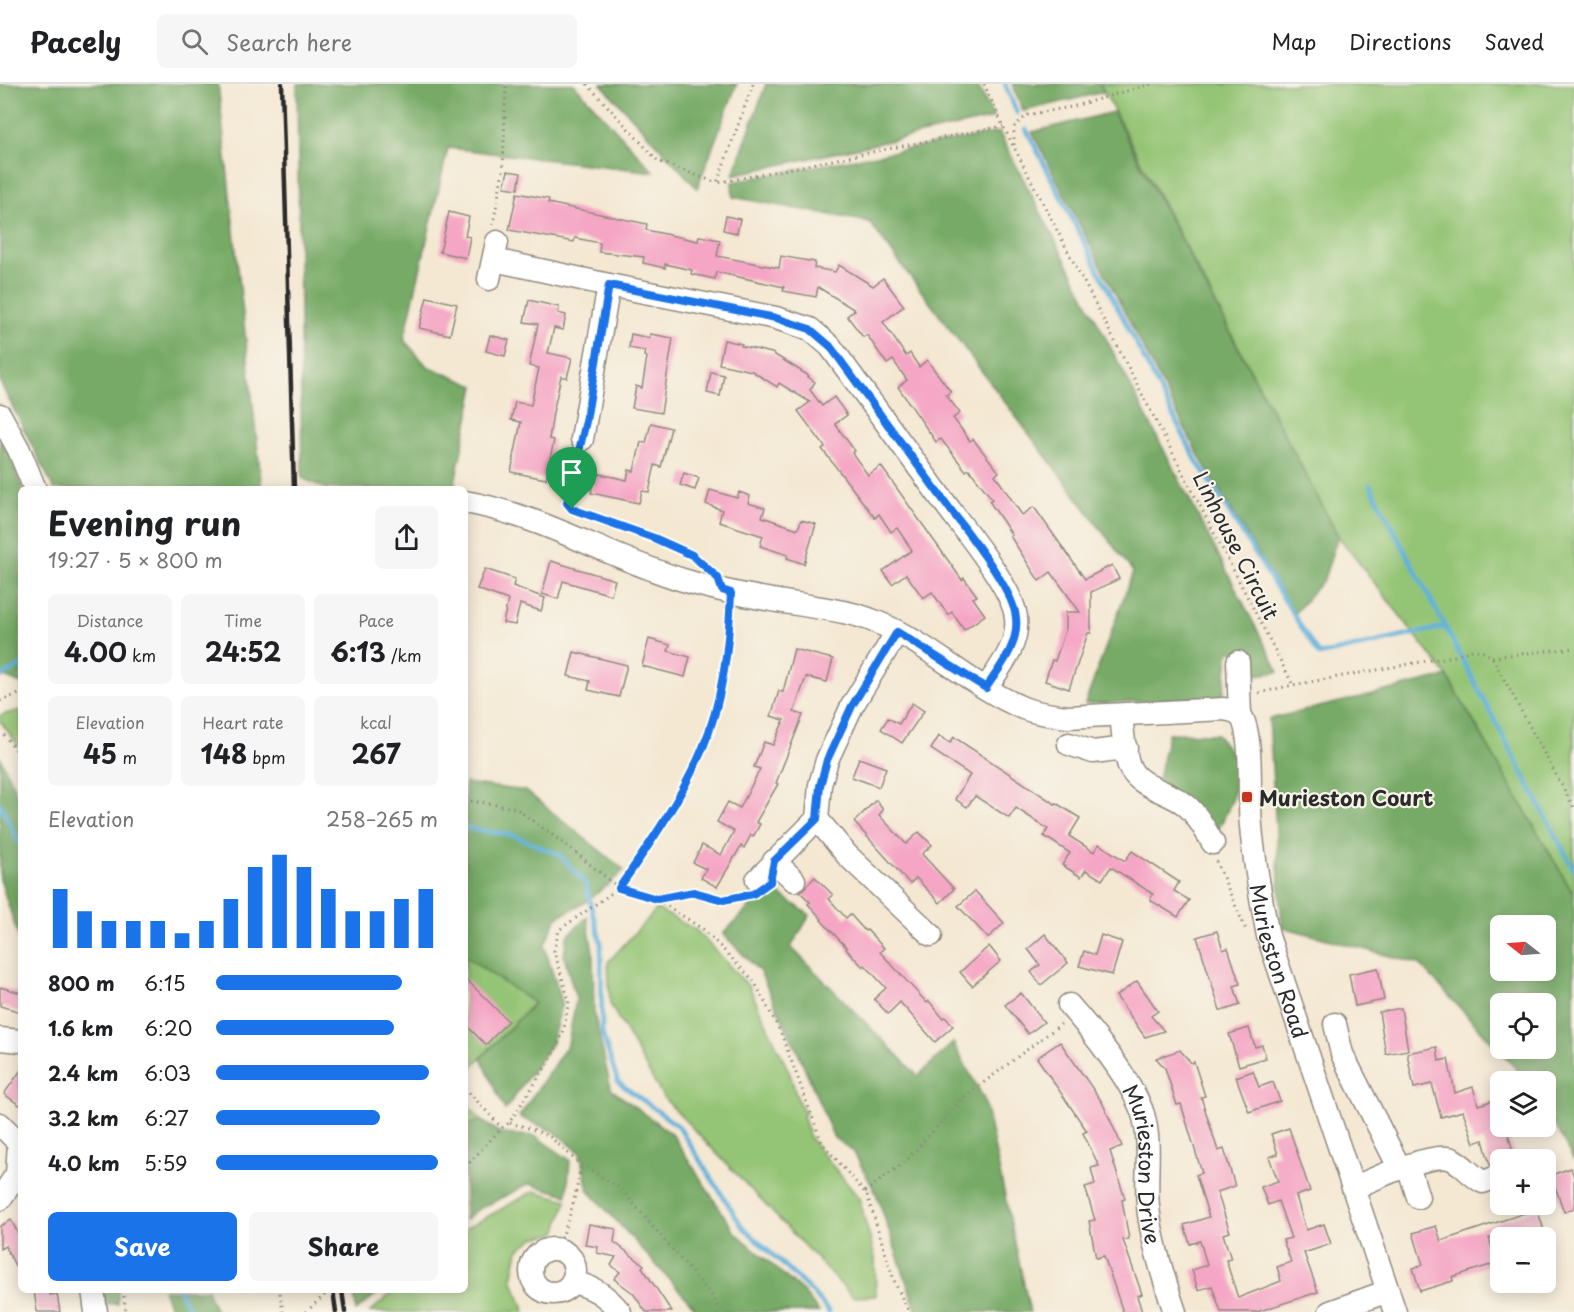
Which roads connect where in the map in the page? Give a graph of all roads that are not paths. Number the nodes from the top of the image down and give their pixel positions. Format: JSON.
{"nodes":[{"id":1,"x":493,"y":260,"type":"road end"},
{"id":2,"x":609,"y":285,"type":"junction"},
{"id":3,"x":0,"y":415,"type":"edge"},
{"id":4,"x":591,"y":429,"type":"road end"},
{"id":5,"x":34,"y":486,"type":"edge"},
{"id":6,"x":468,"y":503,"type":"edge"},
{"id":7,"x":897,"y":632,"type":"junction"},
{"id":8,"x":1238,"y":662,"type":"dead end"},
{"id":9,"x":986,"y":688,"type":"junction"},
{"id":10,"x":1240,"y":707,"type":"junction"},
{"id":11,"x":1121,"y":715,"type":"junction"},
{"id":12,"x":1070,"y":744,"type":"dead end"},
{"id":13,"x":1126,"y":748,"type":"junction"},
{"id":14,"x":817,"y":819,"type":"junction"},
{"id":15,"x":1214,"y":843,"type":"dead end"},
{"id":16,"x":774,"y":861,"type":"junction"},
{"id":17,"x":794,"y":880,"type":"dead end"},
{"id":18,"x":755,"y":887,"type":"road end"},
{"id":19,"x":931,"y":935,"type":"dead end"},
{"id":20,"x":1083,"y":1014,"type":"road end"},
{"id":21,"x":1335,"y":1024,"type":"dead end"},
{"id":22,"x":0,"y":1124,"type":"edge"},
{"id":23,"x":1404,"y":1167,"type":"junction"},
{"id":24,"x":1490,"y":1180,"type":"edge"},
{"id":25,"x":1354,"y":1188,"type":"junction"},
{"id":26,"x":1418,"y":1197,"type":"dead end"},
{"id":27,"x":0,"y":1199,"type":"edge"},
{"id":28,"x":572,"y":1282,"type":"junction"},
{"id":29,"x":93,"y":1293,"type":"edge"},
{"id":30,"x":542,"y":1302,"type":"edge"},
{"id":31,"x":1391,"y":1302,"type":"edge"},
{"id":32,"x":96,"y":1312,"type":"edge"},
{"id":33,"x":620,"y":1312,"type":"edge"},
{"id":34,"x":1175,"y":1312,"type":"edge"},
{"id":35,"x":1330,"y":1312,"type":"edge"}],
"edges":[{"from":1,"to":2,"type":"street"},
{"from":2,"to":4,"type":"street"},
{"from":2,"to":9,"type":"street"},
{"from":3,"to":5,"type":"street"},
{"from":6,"to":7,"type":"street"},
{"from":7,"to":9,"type":"street"},
{"from":7,"to":14,"type":"street"},
{"from":8,"to":10,"type":"street","name":"Murieston Road"},
{"from":9,"to":11,"type":"street"},
{"from":10,"to":11,"type":"street"},
{"from":10,"to":25,"type":"street","name":"Murieston Road"},
{"from":11,"to":13,"type":"street"},
{"from":12,"to":13,"type":"street"},
{"from":13,"to":15,"type":"street"},
{"from":14,"to":16,"type":"street"},
{"from":14,"to":19,"type":"street"},
{"from":16,"to":17,"type":"street"},
{"from":16,"to":18,"type":"street"},
{"from":20,"to":34,"type":"street","name":"Murieston Drive"},
{"from":21,"to":23,"type":"street"},
{"from":22,"to":27,"type":"street"},
{"from":23,"to":24,"type":"street"},
{"from":23,"to":25,"type":"street"},
{"from":23,"to":26,"type":"street"},
{"from":25,"to":31,"type":"street","name":"Murieston Road"},
{"from":28,"to":30,"type":"street"},
{"from":28,"to":30,"type":"street"},
{"from":28,"to":33,"type":"street"},
{"from":29,"to":32,"type":"street"},
{"from":31,"to":35,"type":"street"}]}
